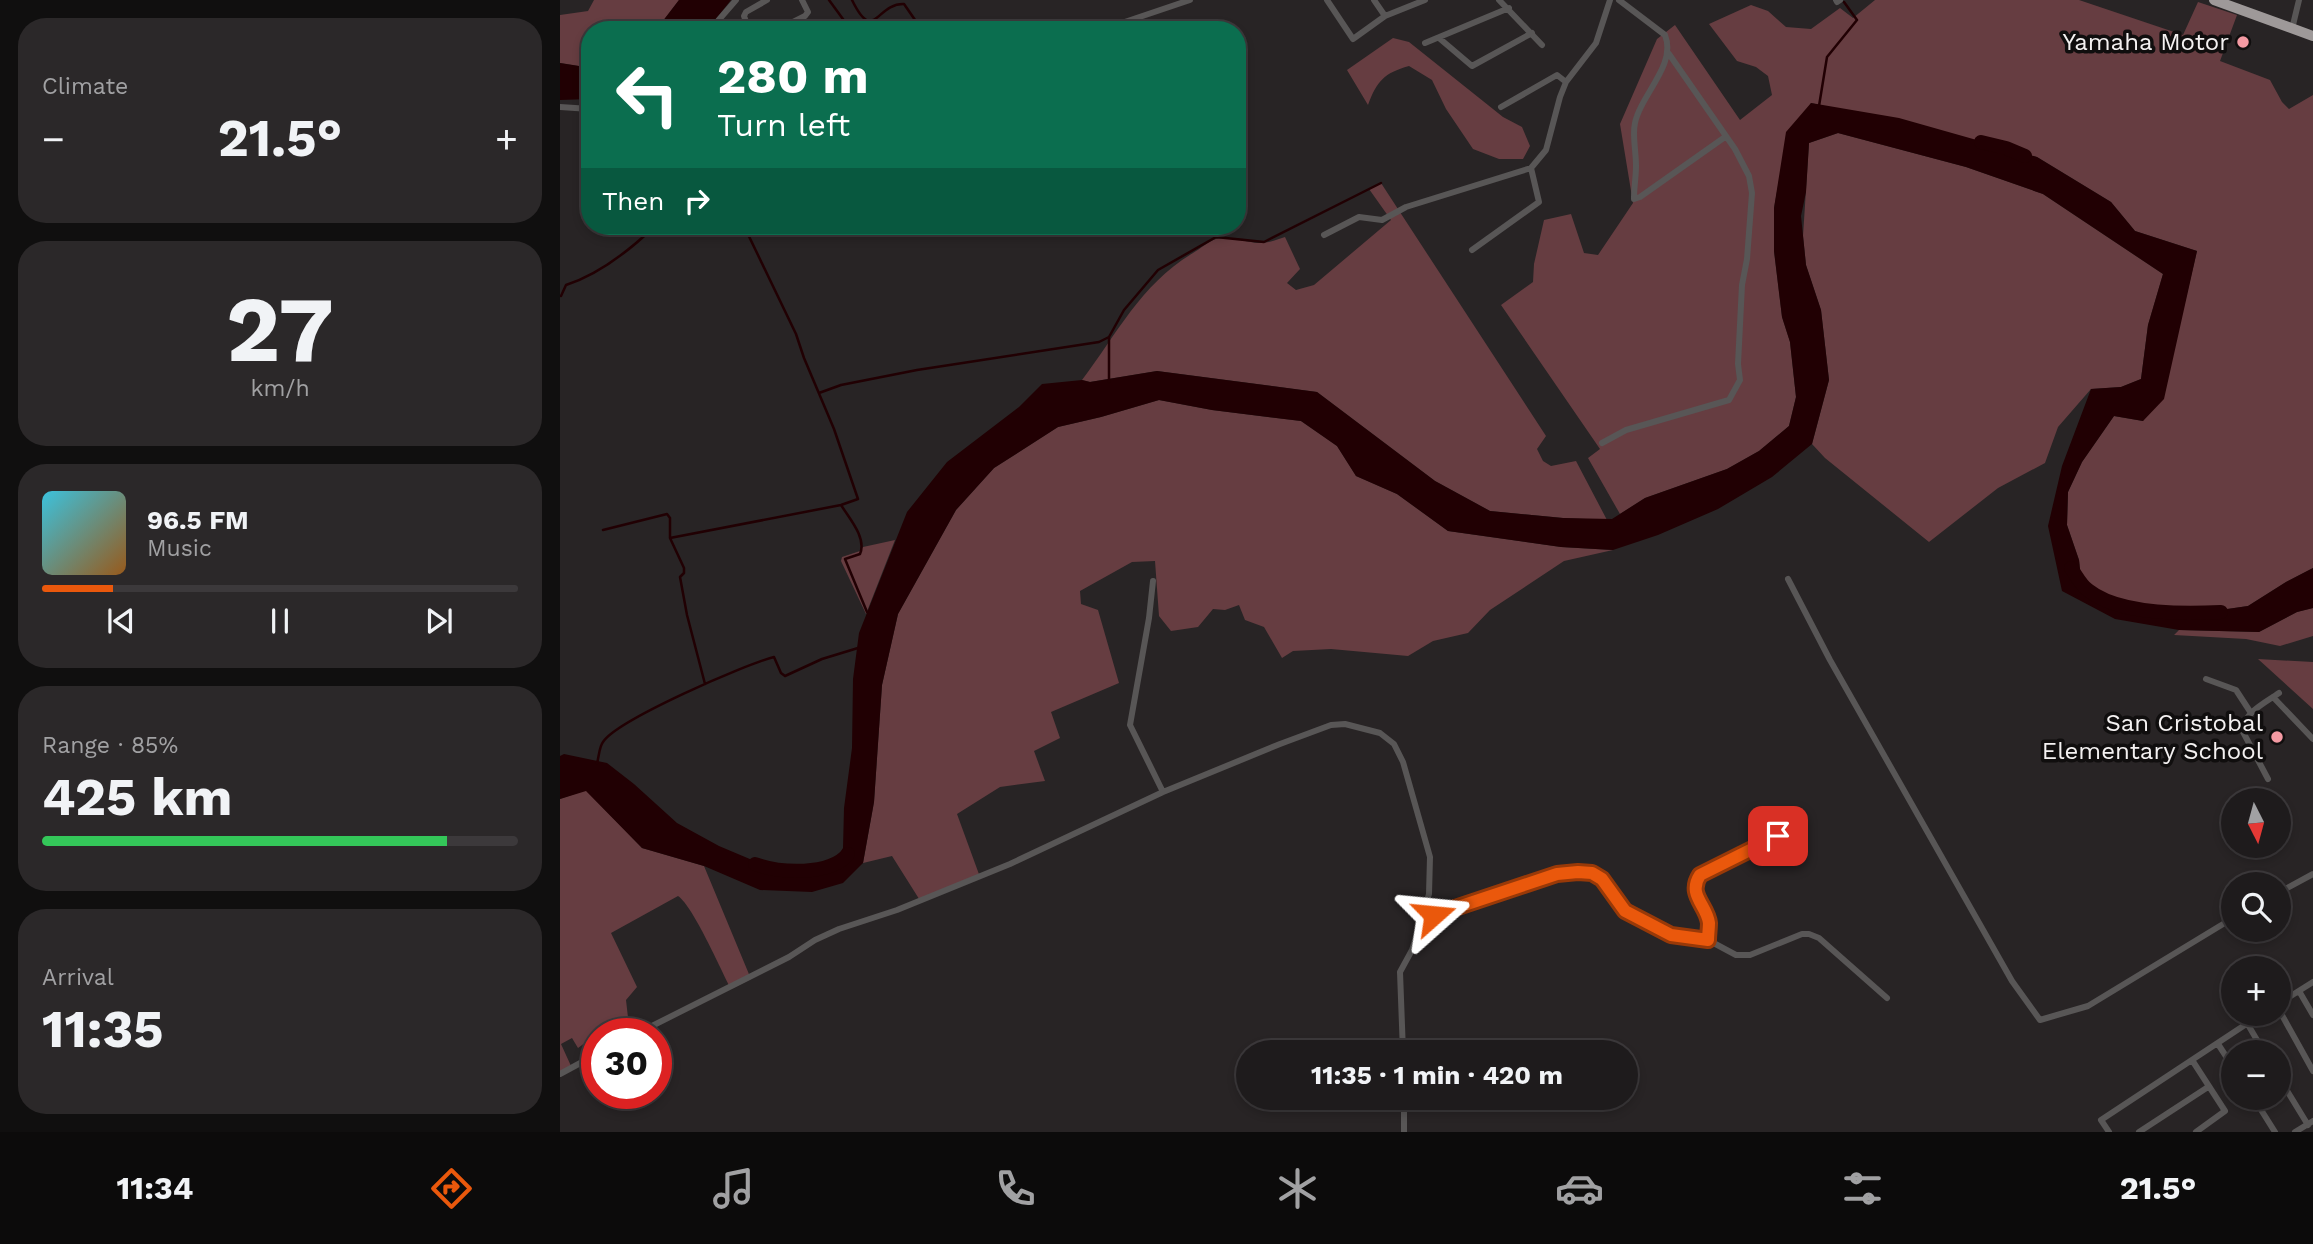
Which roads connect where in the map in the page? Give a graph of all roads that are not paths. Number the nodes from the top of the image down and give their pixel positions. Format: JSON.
{"nodes":[{"id":1,"x":736,"y":0,"type":"edge"},
{"id":2,"x":767,"y":0,"type":"edge"},
{"id":3,"x":802,"y":0,"type":"edge"},
{"id":4,"x":1190,"y":0,"type":"edge"},
{"id":5,"x":1327,"y":0,"type":"edge"},
{"id":6,"x":1374,"y":0,"type":"edge"},
{"id":7,"x":1425,"y":0,"type":"edge"},
{"id":8,"x":1499,"y":0,"type":"edge"},
{"id":9,"x":1611,"y":0,"type":"edge"},
{"id":10,"x":1619,"y":0,"type":"edge"},
{"id":11,"x":2214,"y":0,"type":"edge"},
{"id":12,"x":2299,"y":0,"type":"edge"},
{"id":13,"x":1508,"y":8,"type":"junction"},
{"id":14,"x":1385,"y":16,"type":"junction"},
{"id":15,"x":718,"y":21,"type":"edge"},
{"id":16,"x":746,"y":21,"type":"edge"},
{"id":17,"x":796,"y":21,"type":"edge"},
{"id":18,"x":1128,"y":21,"type":"edge"},
{"id":19,"x":2292,"y":29,"type":"junction"},
{"id":20,"x":1532,"y":33,"type":"junction"},
{"id":21,"x":2313,"y":36,"type":"edge"},
{"id":22,"x":1439,"y":38,"type":"junction"},
{"id":23,"x":1425,"y":43,"type":"dead end"},
{"id":24,"x":1542,"y":46,"type":"dead end"},
{"id":25,"x":1669,"y":54,"type":"junction"},
{"id":26,"x":1566,"y":82,"type":"junction"},
{"id":27,"x":560,"y":107,"type":"edge"},
{"id":28,"x":1501,"y":107,"type":"dead end"},
{"id":29,"x":581,"y":108,"type":"edge"},
{"id":30,"x":1726,"y":137,"type":"junction"},
{"id":31,"x":1531,"y":169,"type":"junction"},
{"id":32,"x":1324,"y":235,"type":"dead end"},
{"id":33,"x":1472,"y":250,"type":"dead end"},
{"id":34,"x":1602,"y":443,"type":"dead end"},
{"id":35,"x":1788,"y":579,"type":"dead end"},
{"id":36,"x":1153,"y":580,"type":"dead end"},
{"id":37,"x":2206,"y":679,"type":"dead end"},
{"id":38,"x":2250,"y":713,"type":"junction"},
{"id":39,"x":2313,"y":739,"type":"edge"},
{"id":40,"x":2268,"y":779,"type":"dead end"},
{"id":41,"x":1163,"y":792,"type":"junction"},
{"id":42,"x":1778,"y":836,"type":"dead end"},
{"id":43,"x":2313,"y":874,"type":"edge"},
{"id":44,"x":2291,"y":885,"type":"edge"},
{"id":45,"x":1421,"y":918,"type":"junction"},
{"id":46,"x":2221,"y":926,"type":"edge"},
{"id":47,"x":1708,"y":940,"type":"junction"},
{"id":48,"x":2313,"y":982,"type":"edge"},
{"id":49,"x":2299,"y":991,"type":"junction"},
{"id":50,"x":2291,"y":997,"type":"edge"},
{"id":51,"x":1887,"y":998,"type":"dead end"},
{"id":52,"x":2313,"y":1015,"type":"edge"},
{"id":53,"x":668,"y":1018,"type":"edge"},
{"id":54,"x":2243,"y":1026,"type":"edge"},
{"id":55,"x":2289,"y":1026,"type":"edge"},
{"id":56,"x":1403,"y":1040,"type":"edge"},
{"id":57,"x":2218,"y":1044,"type":"junction"},
{"id":58,"x":2221,"y":1049,"type":"edge"},
{"id":59,"x":2192,"y":1060,"type":"junction"},
{"id":60,"x":581,"y":1063,"type":"edge"},
{"id":61,"x":2313,"y":1070,"type":"edge"},
{"id":62,"x":560,"y":1074,"type":"edge"},
{"id":63,"x":2207,"y":1087,"type":"junction"},
{"id":64,"x":2291,"y":1095,"type":"edge"},
{"id":65,"x":1404,"y":1110,"type":"edge"},
{"id":66,"x":2261,"y":1110,"type":"edge"},
{"id":67,"x":2310,"y":1123,"type":"edge"},
{"id":68,"x":1404,"y":1132,"type":"edge"},
{"id":69,"x":2109,"y":1132,"type":"edge"},
{"id":70,"x":2139,"y":1132,"type":"edge"},
{"id":71,"x":2196,"y":1132,"type":"edge"},
{"id":72,"x":2275,"y":1132,"type":"edge"},
{"id":73,"x":2295,"y":1132,"type":"edge"}],
"edges":[{"from":1,"to":15,"type":"street"},
{"from":2,"to":16,"type":"street"},
{"from":3,"to":17,"type":"street"},
{"from":4,"to":18,"type":"street"},
{"from":5,"to":14,"type":"street"},
{"from":6,"to":14,"type":"street"},
{"from":7,"to":14,"type":"street"},
{"from":8,"to":13,"type":"street"},
{"from":9,"to":26,"type":"street"},
{"from":10,"to":25,"type":"street"},
{"from":11,"to":19,"type":"highway"},
{"from":12,"to":19,"type":"street"},
{"from":13,"to":20,"type":"street"},
{"from":13,"to":22,"type":"street"},
{"from":19,"to":21,"type":"highway"},
{"from":20,"to":22,"type":"street"},
{"from":20,"to":24,"type":"street"},
{"from":22,"to":23,"type":"street"},
{"from":25,"to":30,"type":"street"},
{"from":25,"to":30,"type":"street"},
{"from":26,"to":28,"type":"street"},
{"from":26,"to":31,"type":"street"},
{"from":27,"to":29,"type":"street"},
{"from":30,"to":34,"type":"street"},
{"from":31,"to":32,"type":"street"},
{"from":31,"to":33,"type":"street"},
{"from":35,"to":46,"type":"street"},
{"from":36,"to":41,"type":"street"},
{"from":37,"to":38,"type":"street"},
{"from":38,"to":39,"type":"street"},
{"from":38,"to":40,"type":"street"},
{"from":41,"to":45,"type":"street"},
{"from":41,"to":53,"type":"street"},
{"from":42,"to":47,"type":"street"},
{"from":43,"to":44,"type":"street"},
{"from":45,"to":47,"type":"street"},
{"from":45,"to":56,"type":"street"},
{"from":47,"to":51,"type":"street"},
{"from":48,"to":49,"type":"street"},
{"from":49,"to":50,"type":"street"},
{"from":49,"to":52,"type":"street"},
{"from":54,"to":57,"type":"street"},
{"from":55,"to":61,"type":"street"},
{"from":57,"to":58,"type":"street"},
{"from":57,"to":59,"type":"street"},
{"from":59,"to":63,"type":"street"},
{"from":59,"to":69,"type":"street"},
{"from":60,"to":62,"type":"street"},
{"from":63,"to":70,"type":"street"},
{"from":63,"to":71,"type":"street"},
{"from":64,"to":67,"type":"street"},
{"from":65,"to":68,"type":"street"},
{"from":66,"to":72,"type":"street"},
{"from":67,"to":73,"type":"street"}]}
